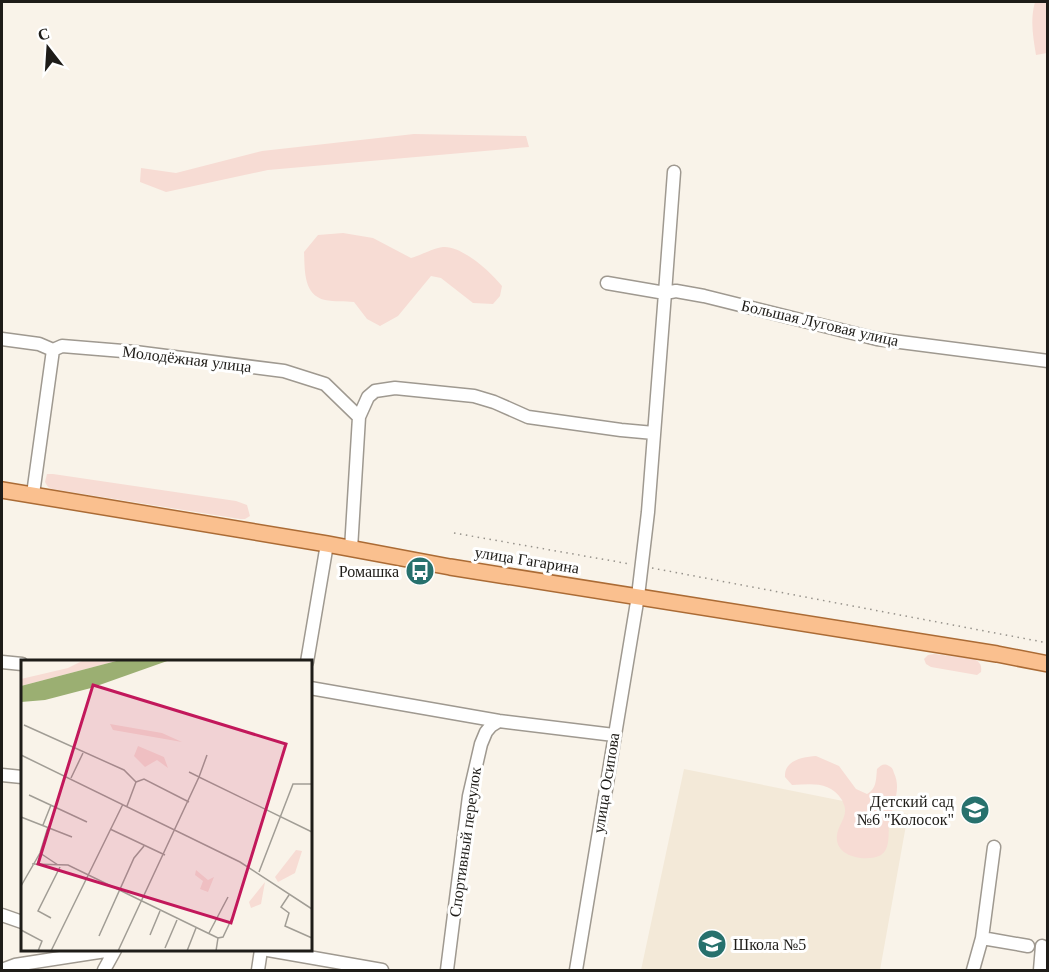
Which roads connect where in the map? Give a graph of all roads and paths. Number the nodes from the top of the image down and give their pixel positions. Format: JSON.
{"nodes":[{"id":1,"x":674,"y":172,"type":"dead end"},
{"id":2,"x":608,"y":283,"type":"dead end"},
{"id":3,"x":665,"y":293,"type":"junction"},
{"id":4,"x":2,"y":339,"type":"edge"},
{"id":5,"x":54,"y":350,"type":"junction"},
{"id":6,"x":1047,"y":361,"type":"edge"},
{"id":7,"x":359,"y":417,"type":"junction"},
{"id":8,"x":654,"y":434,"type":"junction"},
{"id":9,"x":2,"y":490,"type":"edge"},
{"id":10,"x":33,"y":494,"type":"junction"},
{"id":11,"x":454,"y":533,"type":"dead end"},
{"id":12,"x":327,"y":544,"type":"junction"},
{"id":13,"x":351,"y":549,"type":"junction"},
{"id":14,"x":641,"y":566,"type":"junction"},
{"id":15,"x":638,"y":596,"type":"junction"},
{"id":16,"x":1047,"y":643,"type":"edge"},
{"id":17,"x":307,"y":660,"type":"edge"},
{"id":18,"x":2,"y":662,"type":"edge"},
{"id":19,"x":21,"y":664,"type":"edge"},
{"id":20,"x":1047,"y":664,"type":"edge"},
{"id":21,"x":312,"y":688,"type":"edge"},
{"id":22,"x":499,"y":721,"type":"junction"},
{"id":23,"x":614,"y":735,"type":"junction"},
{"id":24,"x":2,"y":775,"type":"edge"},
{"id":25,"x":21,"y":777,"type":"edge"},
{"id":26,"x":994,"y":847,"type":"dead end"},
{"id":27,"x":2,"y":915,"type":"edge"},
{"id":28,"x":21,"y":922,"type":"edge"},
{"id":29,"x":982,"y":938,"type":"junction"},
{"id":30,"x":1028,"y":946,"type":"dead end"},
{"id":31,"x":1042,"y":946,"type":"dead end"},
{"id":32,"x":106,"y":951,"type":"edge"},
{"id":33,"x":113,"y":951,"type":"edge"},
{"id":34,"x":261,"y":951,"type":"edge"},
{"id":35,"x":274,"y":951,"type":"edge"},
{"id":36,"x":2,"y":970,"type":"edge"},
{"id":37,"x":104,"y":970,"type":"edge"},
{"id":38,"x":258,"y":970,"type":"edge"},
{"id":39,"x":382,"y":970,"type":"edge"},
{"id":40,"x":447,"y":970,"type":"edge"},
{"id":41,"x":576,"y":970,"type":"edge"},
{"id":42,"x":974,"y":970,"type":"edge"},
{"id":43,"x":1040,"y":970,"type":"edge"}],
"edges":[{"from":1,"to":3,"type":"street","name":"улица Осипова"},
{"from":2,"to":3,"type":"street","name":"Большая Луговая улица"},
{"from":3,"to":6,"type":"street","name":"Большая Луговая улица"},
{"from":3,"to":8,"type":"street","name":"улица Осипова"},
{"from":4,"to":5,"type":"street","name":"Молодёжная улица"},
{"from":5,"to":7,"type":"street","name":"Молодёжная улица"},
{"from":5,"to":10,"type":"street"},
{"from":7,"to":8,"type":"street"},
{"from":7,"to":13,"type":"street"},
{"from":8,"to":14,"type":"street","name":"улица Осипова"},
{"from":9,"to":10,"type":"main road","name":"улица Гагарина"},
{"from":10,"to":12,"type":"main road","name":"улица Гагарина"},
{"from":11,"to":14,"type":"path"},
{"from":12,"to":13,"type":"main road","name":"улица Гагарина"},
{"from":12,"to":17,"type":"street"},
{"from":13,"to":15,"type":"main road","name":"улица Гагарина"},
{"from":14,"to":15,"type":"street","name":"улица Осипова"},
{"from":14,"to":16,"type":"path"},
{"from":15,"to":20,"type":"main road","name":"улица Гагарина"},
{"from":15,"to":23,"type":"street","name":"улица Осипова"},
{"from":18,"to":19,"type":"street"},
{"from":21,"to":22,"type":"street"},
{"from":22,"to":23,"type":"street"},
{"from":22,"to":40,"type":"street","name":"Спортивный переулок"},
{"from":23,"to":41,"type":"street","name":"улица Осипова"},
{"from":24,"to":25,"type":"street"},
{"from":26,"to":29,"type":"street"},
{"from":27,"to":28,"type":"street"},
{"from":29,"to":30,"type":"street"},
{"from":29,"to":42,"type":"street"},
{"from":31,"to":43,"type":"street"},
{"from":32,"to":36,"type":"street"},
{"from":33,"to":37,"type":"street"},
{"from":34,"to":38,"type":"street"},
{"from":35,"to":39,"type":"street"}]}
